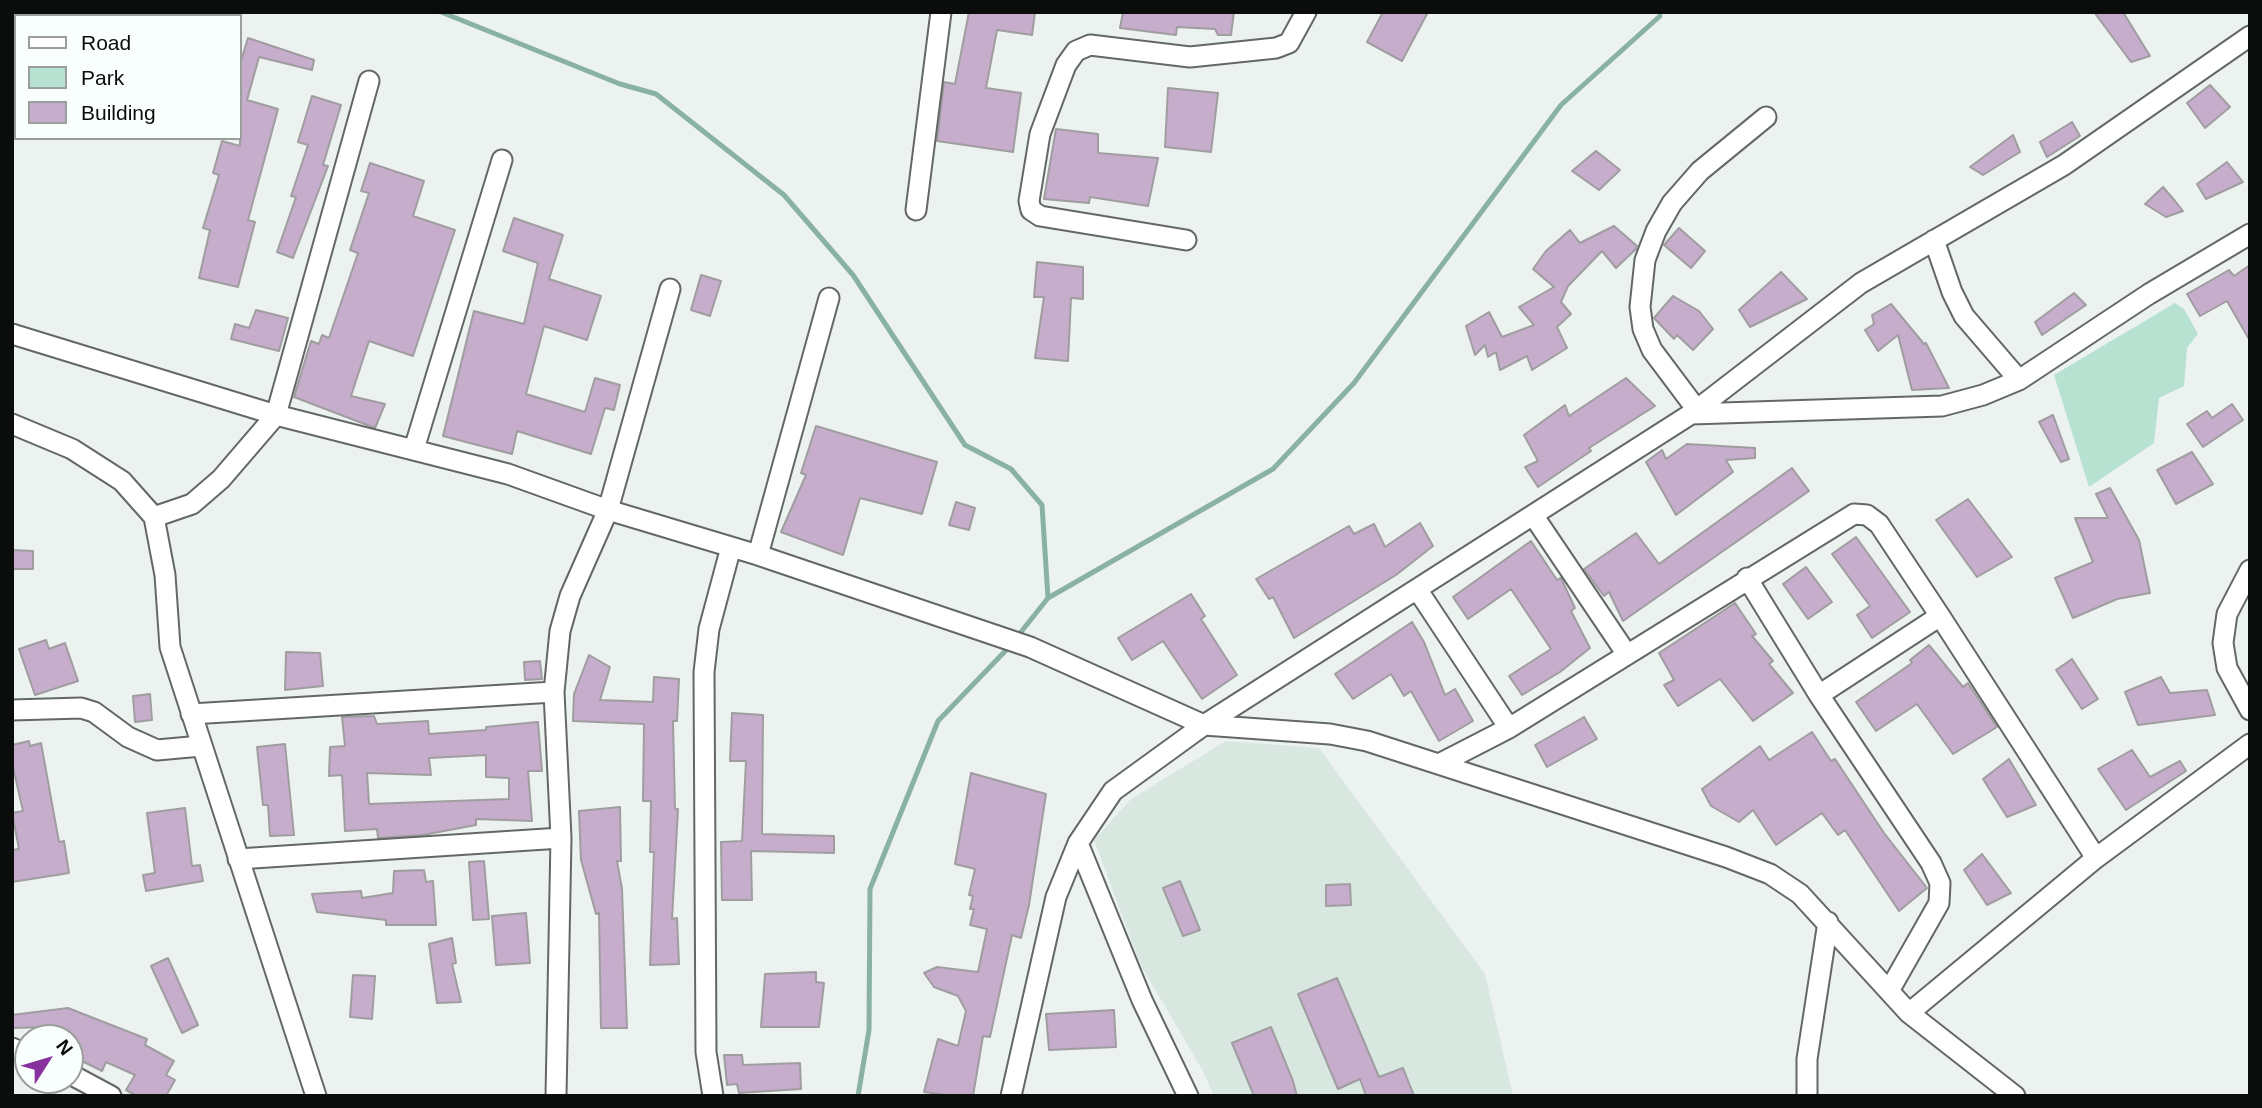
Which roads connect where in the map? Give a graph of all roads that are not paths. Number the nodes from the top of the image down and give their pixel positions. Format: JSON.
{"nodes":[{"id":1,"x":941,"y":12,"type":"edge"},
{"id":2,"x":1306,"y":12,"type":"edge"},
{"id":3,"x":2250,"y":36,"type":"edge"},
{"id":4,"x":369,"y":81,"type":"dead end"},
{"id":5,"x":1766,"y":117,"type":"dead end"},
{"id":6,"x":502,"y":160,"type":"dead end"},
{"id":7,"x":916,"y":210,"type":"dead end"},
{"id":8,"x":2250,"y":234,"type":"edge"},
{"id":9,"x":1186,"y":240,"type":"dead end"},
{"id":10,"x":1934,"y":240,"type":"junction"},
{"id":11,"x":670,"y":289,"type":"dead end"},
{"id":12,"x":829,"y":298,"type":"dead end"},
{"id":13,"x":12,"y":334,"type":"edge"},
{"id":14,"x":2019,"y":380,"type":"junction"},
{"id":15,"x":1694,"y":412,"type":"junction"},
{"id":16,"x":276,"y":415,"type":"junction"},
{"id":17,"x":12,"y":424,"type":"edge"},
{"id":18,"x":414,"y":449,"type":"junction"},
{"id":19,"x":608,"y":510,"type":"junction"},
{"id":20,"x":1533,"y":515,"type":"junction"},
{"id":21,"x":154,"y":517,"type":"junction"},
{"id":22,"x":731,"y":547,"type":"junction"},
{"id":23,"x":758,"y":555,"type":"junction"},
{"id":24,"x":2250,"y":570,"type":"edge"},
{"id":25,"x":1746,"y":578,"type":"junction"},
{"id":26,"x":1417,"y":589,"type":"junction"},
{"id":27,"x":1940,"y":616,"type":"junction"},
{"id":28,"x":1626,"y":653,"type":"junction"},
{"id":29,"x":554,"y":692,"type":"junction"},
{"id":30,"x":1819,"y":695,"type":"junction"},
{"id":31,"x":12,"y":710,"type":"edge"},
{"id":32,"x":2250,"y":710,"type":"edge"},
{"id":33,"x":191,"y":715,"type":"junction"},
{"id":34,"x":1203,"y":725,"type":"junction"},
{"id":35,"x":1509,"y":728,"type":"junction"},
{"id":36,"x":2250,"y":744,"type":"edge"},
{"id":37,"x":201,"y":746,"type":"junction"},
{"id":38,"x":1441,"y":763,"type":"junction"},
{"id":39,"x":561,"y":838,"type":"junction"},
{"id":40,"x":1078,"y":843,"type":"junction"},
{"id":41,"x":2096,"y":858,"type":"junction"},
{"id":42,"x":237,"y":859,"type":"junction"},
{"id":43,"x":1828,"y":922,"type":"junction"},
{"id":44,"x":1889,"y":991,"type":"junction"},
{"id":45,"x":1909,"y":1013,"type":"junction"},
{"id":46,"x":84,"y":1082,"type":"edge"},
{"id":47,"x":111,"y":1096,"type":"edge"},
{"id":48,"x":316,"y":1096,"type":"edge"},
{"id":49,"x":556,"y":1096,"type":"edge"},
{"id":50,"x":713,"y":1096,"type":"edge"},
{"id":51,"x":1010,"y":1096,"type":"edge"},
{"id":52,"x":1188,"y":1096,"type":"edge"},
{"id":53,"x":1807,"y":1096,"type":"edge"},
{"id":54,"x":2015,"y":1096,"type":"edge"}],
"edges":[{"from":1,"to":7,"type":"street"},
{"from":2,"to":9,"type":"street"},
{"from":3,"to":10,"type":"street"},
{"from":4,"to":16,"type":"street"},
{"from":5,"to":15,"type":"street"},
{"from":6,"to":18,"type":"street"},
{"from":8,"to":14,"type":"street"},
{"from":10,"to":14,"type":"street"},
{"from":10,"to":15,"type":"street"},
{"from":11,"to":19,"type":"street"},
{"from":12,"to":23,"type":"street"},
{"from":13,"to":16,"type":"street"},
{"from":14,"to":15,"type":"street"},
{"from":15,"to":20,"type":"street"},
{"from":16,"to":18,"type":"street"},
{"from":16,"to":21,"type":"street"},
{"from":17,"to":21,"type":"street"},
{"from":18,"to":19,"type":"street"},
{"from":19,"to":22,"type":"street"},
{"from":19,"to":29,"type":"street"},
{"from":20,"to":26,"type":"street"},
{"from":20,"to":28,"type":"street"},
{"from":21,"to":33,"type":"street"},
{"from":22,"to":23,"type":"street"},
{"from":22,"to":50,"type":"street"},
{"from":23,"to":34,"type":"street"},
{"from":24,"to":32,"type":"street"},
{"from":25,"to":27,"type":"street"},
{"from":25,"to":28,"type":"street"},
{"from":25,"to":30,"type":"street"},
{"from":26,"to":34,"type":"street"},
{"from":26,"to":35,"type":"street"},
{"from":27,"to":30,"type":"street"},
{"from":27,"to":41,"type":"street"},
{"from":28,"to":35,"type":"street"},
{"from":29,"to":33,"type":"street"},
{"from":29,"to":39,"type":"street"},
{"from":30,"to":44,"type":"street"},
{"from":31,"to":37,"type":"street"},
{"from":33,"to":37,"type":"street"},
{"from":34,"to":38,"type":"street"},
{"from":34,"to":40,"type":"street"},
{"from":35,"to":38,"type":"street"},
{"from":36,"to":41,"type":"street"},
{"from":37,"to":42,"type":"street"},
{"from":38,"to":43,"type":"street"},
{"from":39,"to":42,"type":"street"},
{"from":39,"to":49,"type":"street"},
{"from":40,"to":51,"type":"street"},
{"from":40,"to":52,"type":"street"},
{"from":41,"to":45,"type":"street"},
{"from":42,"to":48,"type":"street"},
{"from":43,"to":44,"type":"street"},
{"from":43,"to":53,"type":"street"},
{"from":44,"to":45,"type":"street"},
{"from":45,"to":54,"type":"street"},
{"from":46,"to":47,"type":"street"}]}
